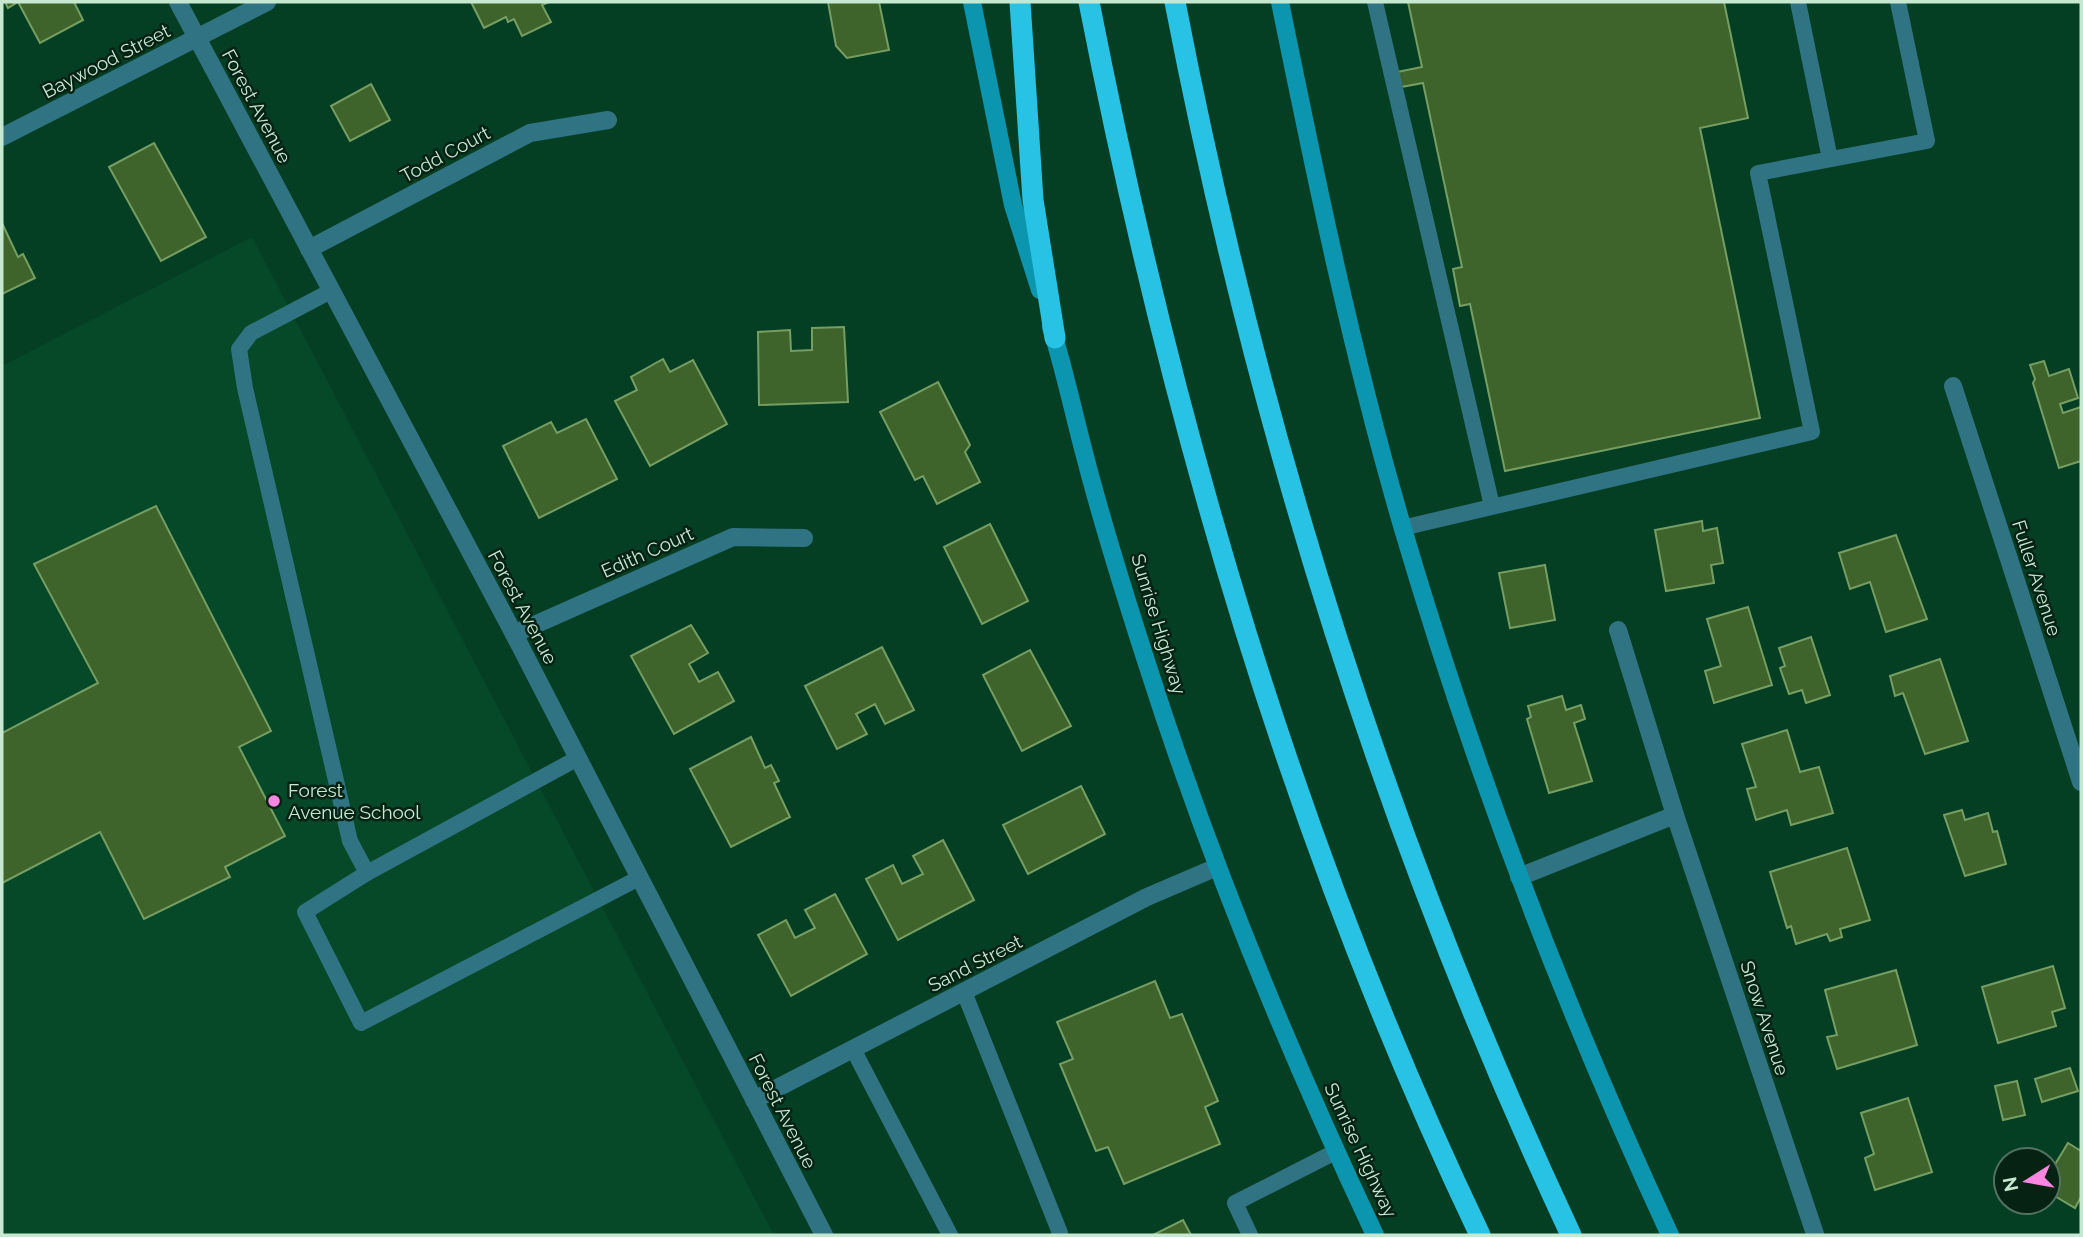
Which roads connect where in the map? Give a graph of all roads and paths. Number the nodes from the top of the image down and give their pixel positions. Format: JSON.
{"nodes":[{"id":1,"x":178,"y":2,"type":"edge"},
{"id":2,"x":267,"y":2,"type":"edge"},
{"id":3,"x":972,"y":2,"type":"edge"},
{"id":4,"x":1020,"y":2,"type":"edge"},
{"id":5,"x":1089,"y":2,"type":"edge"},
{"id":6,"x":1175,"y":2,"type":"edge"},
{"id":7,"x":1280,"y":2,"type":"edge"},
{"id":8,"x":1375,"y":2,"type":"edge"},
{"id":9,"x":1798,"y":2,"type":"edge"},
{"id":10,"x":1898,"y":2,"type":"edge"},
{"id":11,"x":197,"y":38,"type":"junction"},
{"id":12,"x":608,"y":120,"type":"dead end"},
{"id":13,"x":2,"y":137,"type":"edge"},
{"id":14,"x":1830,"y":159,"type":"junction"},
{"id":15,"x":309,"y":249,"type":"junction"},
{"id":16,"x":331,"y":291,"type":"junction"},
{"id":17,"x":1055,"y":338,"type":"junction"},
{"id":18,"x":1953,"y":386,"type":"dead end"},
{"id":19,"x":1492,"y":506,"type":"junction"},
{"id":20,"x":1402,"y":528,"type":"junction"},
{"id":21,"x":804,"y":538,"type":"dead end"},
{"id":22,"x":1618,"y":630,"type":"dead end"},
{"id":23,"x":514,"y":634,"type":"junction"},
{"id":24,"x":578,"y":758,"type":"junction"},
{"id":25,"x":2081,"y":782,"type":"edge"},
{"id":26,"x":1675,"y":816,"type":"junction"},
{"id":27,"x":1217,"y":867,"type":"junction"},
{"id":28,"x":367,"y":873,"type":"junction"},
{"id":29,"x":1519,"y":877,"type":"junction"},
{"id":30,"x":639,"y":878,"type":"junction"},
{"id":31,"x":964,"y":992,"type":"junction"},
{"id":32,"x":853,"y":1049,"type":"junction"},
{"id":33,"x":754,"y":1100,"type":"junction"},
{"id":34,"x":1335,"y":1152,"type":"junction"},
{"id":35,"x":1815,"y":1234,"type":"edge"},
{"id":36,"x":824,"y":1235,"type":"edge"},
{"id":37,"x":950,"y":1235,"type":"edge"},
{"id":38,"x":1059,"y":1235,"type":"edge"},
{"id":39,"x":1250,"y":1235,"type":"edge"},
{"id":40,"x":1375,"y":1235,"type":"edge"},
{"id":41,"x":1480,"y":1235,"type":"edge"},
{"id":42,"x":1572,"y":1235,"type":"edge"},
{"id":43,"x":1670,"y":1235,"type":"edge"}],
"edges":[{"from":1,"to":11,"type":"street","name":"Forest Avenue"},
{"from":2,"to":11,"type":"street","name":"Baywood Street"},
{"from":3,"to":17,"type":"main road","name":"Sunrise Highway"},
{"from":4,"to":17,"type":"highway"},
{"from":5,"to":41,"type":"highway"},
{"from":6,"to":42,"type":"highway"},
{"from":7,"to":20,"type":"main road"},
{"from":8,"to":19,"type":"lane"},
{"from":9,"to":14,"type":"lane"},
{"from":10,"to":14,"type":"lane"},
{"from":11,"to":13,"type":"street","name":"Baywood Street"},
{"from":11,"to":15,"type":"street","name":"Forest Avenue"},
{"from":12,"to":15,"type":"street","name":"Todd Court"},
{"from":14,"to":19,"type":"lane"},
{"from":15,"to":16,"type":"street","name":"Forest Avenue"},
{"from":16,"to":23,"type":"street","name":"Forest Avenue"},
{"from":16,"to":28,"type":"lane"},
{"from":17,"to":27,"type":"main road","name":"Sunrise Highway"},
{"from":18,"to":25,"type":"street","name":"Fuller Avenue"},
{"from":19,"to":20,"type":"lane"},
{"from":20,"to":29,"type":"main road"},
{"from":21,"to":23,"type":"street","name":"Edith Court"},
{"from":22,"to":26,"type":"street","name":"Snow Avenue"},
{"from":23,"to":24,"type":"street","name":"Forest Avenue"},
{"from":24,"to":28,"type":"lane"},
{"from":24,"to":30,"type":"street","name":"Forest Avenue"},
{"from":26,"to":29,"type":"street"},
{"from":26,"to":35,"type":"street","name":"Snow Avenue"},
{"from":27,"to":31,"type":"street","name":"Sand Street"},
{"from":27,"to":34,"type":"main road","name":"Sunrise Highway"},
{"from":28,"to":30,"type":"lane"},
{"from":29,"to":43,"type":"main road"},
{"from":30,"to":33,"type":"street","name":"Forest Avenue"},
{"from":31,"to":32,"type":"street","name":"Sand Street"},
{"from":31,"to":38,"type":"lane"},
{"from":32,"to":33,"type":"street","name":"Sand Street"},
{"from":32,"to":37,"type":"lane"},
{"from":33,"to":36,"type":"street","name":"Forest Avenue"},
{"from":34,"to":39,"type":"lane"},
{"from":34,"to":40,"type":"main road","name":"Sunrise Highway"}]}
